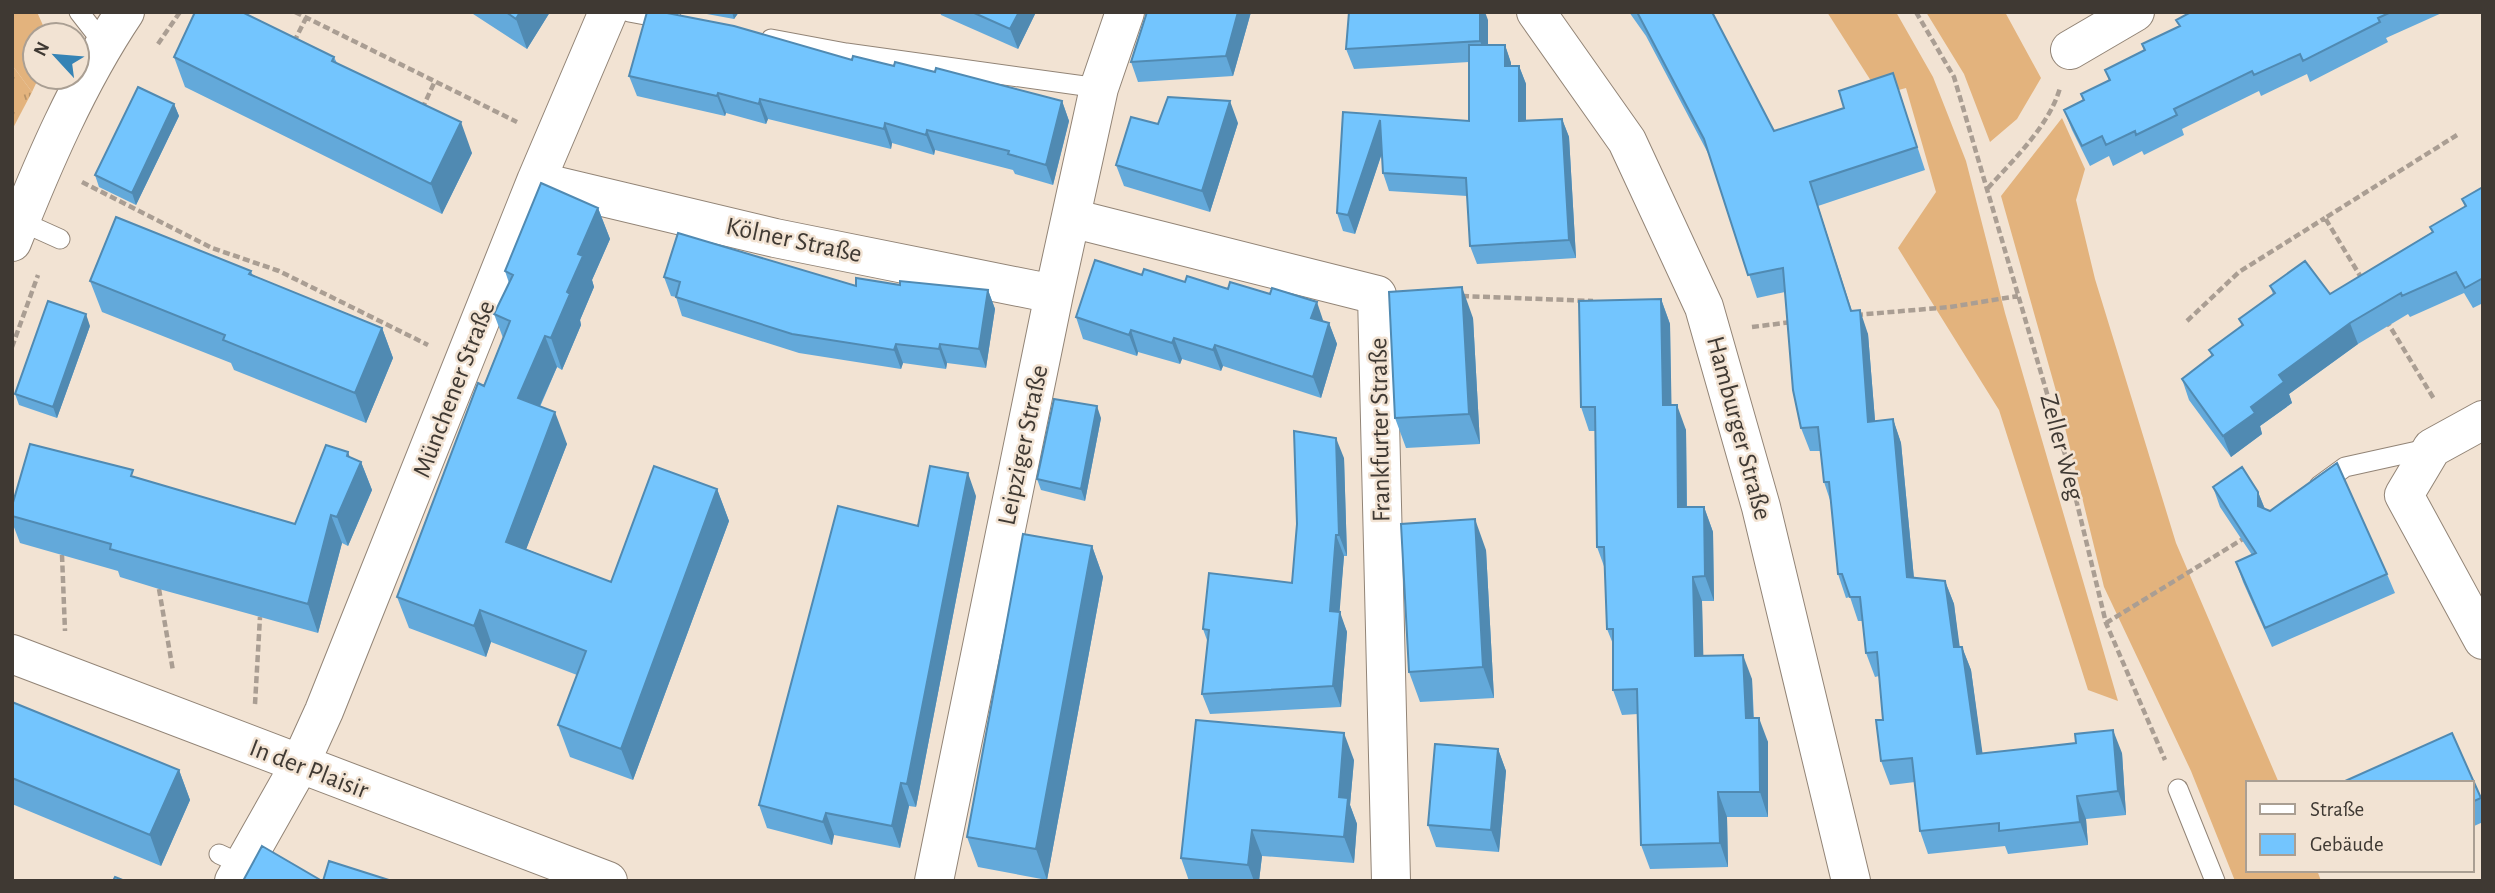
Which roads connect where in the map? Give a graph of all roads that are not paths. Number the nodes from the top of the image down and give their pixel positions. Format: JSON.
{"nodes":[{"id":1,"x":79,"y":12,"type":"edge"},
{"id":2,"x":125,"y":12,"type":"edge"},
{"id":3,"x":608,"y":12,"type":"edge"},
{"id":4,"x":629,"y":12,"type":"edge"},
{"id":5,"x":1125,"y":12,"type":"edge"},
{"id":6,"x":1536,"y":12,"type":"edge"},
{"id":7,"x":2135,"y":12,"type":"edge"},
{"id":8,"x":697,"y":25,"type":"edge"},
{"id":9,"x":751,"y":35,"type":"edge"},
{"id":10,"x":104,"y":44,"type":"junction"},
{"id":11,"x":2070,"y":50,"type":"road end"},
{"id":12,"x":1099,"y":88,"type":"junction"},
{"id":13,"x":536,"y":181,"type":"junction"},
{"id":14,"x":1071,"y":218,"type":"junction"},
{"id":15,"x":16,"y":232,"type":"edge"},
{"id":16,"x":60,"y":239,"type":"dead end"},
{"id":17,"x":1054,"y":294,"type":"junction"},
{"id":18,"x":2457,"y":435,"type":"edge"},
{"id":19,"x":2305,"y":496,"type":"edge"},
{"id":20,"x":2483,"y":640,"type":"edge"},
{"id":21,"x":12,"y":654,"type":"edge"},
{"id":22,"x":299,"y":766,"type":"junction"},
{"id":23,"x":2178,"y":789,"type":"road end"},
{"id":24,"x":232,"y":867,"type":"edge"},
{"id":25,"x":607,"y":881,"type":"edge"},
{"id":26,"x":934,"y":881,"type":"edge"},
{"id":27,"x":1391,"y":881,"type":"edge"},
{"id":28,"x":1851,"y":881,"type":"edge"},
{"id":29,"x":2215,"y":881,"type":"edge"}],
"edges":[{"from":1,"to":10,"type":"lane"},
{"from":2,"to":10,"type":"street"},
{"from":3,"to":13,"type":"street","name":"Münchener Straße"},
{"from":4,"to":8,"type":"lane"},
{"from":5,"to":12,"type":"street","name":"Leipziger Straße"},
{"from":6,"to":28,"type":"street","name":"Hamburger Straße"},
{"from":7,"to":11,"type":"street"},
{"from":9,"to":12,"type":"lane"},
{"from":10,"to":15,"type":"street"},
{"from":12,"to":14,"type":"street","name":"Leipziger Straße"},
{"from":13,"to":17,"type":"street","name":"Kölner Straße"},
{"from":13,"to":22,"type":"street","name":"Münchener Straße"},
{"from":14,"to":17,"type":"street","name":"Leipziger Straße"},
{"from":14,"to":27,"type":"street","name":"Frankfurter Straße"},
{"from":15,"to":16,"type":"lane"},
{"from":17,"to":26,"type":"street","name":"Leipziger Straße"},
{"from":18,"to":19,"type":"lane"},
{"from":18,"to":20,"type":"street"},
{"from":21,"to":22,"type":"street","name":"In der Plaisir"},
{"from":22,"to":24,"type":"street","name":"Münchener Straße"},
{"from":22,"to":25,"type":"street","name":"In der Plaisir"},
{"from":23,"to":29,"type":"lane"}]}
